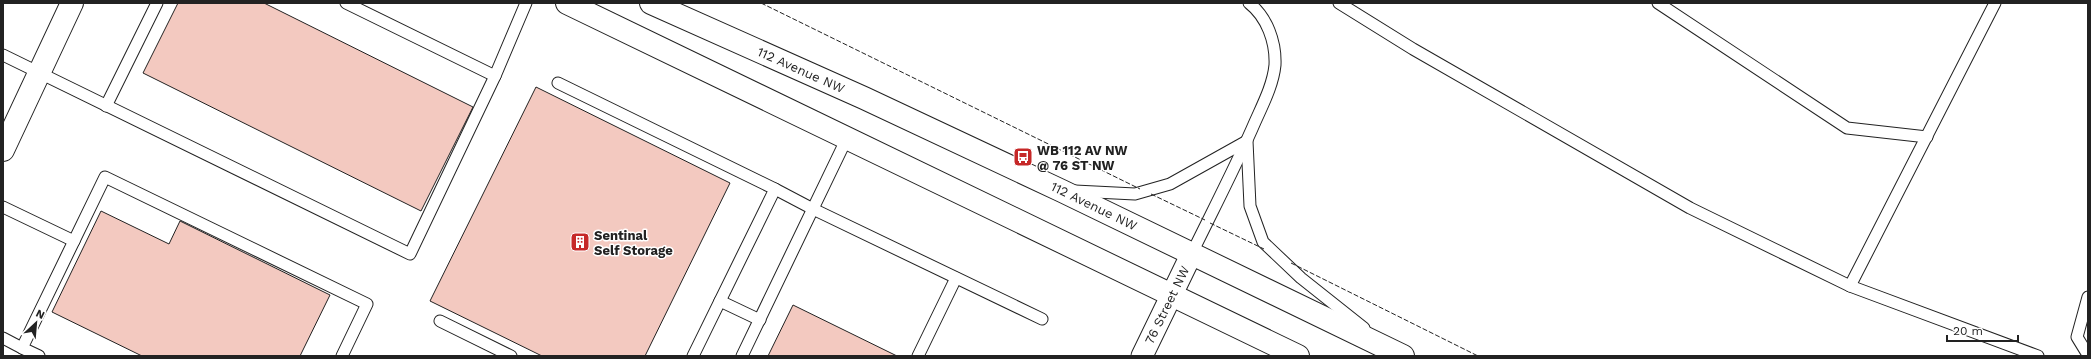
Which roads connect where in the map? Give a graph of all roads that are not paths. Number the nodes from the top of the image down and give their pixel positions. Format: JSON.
{"nodes":[{"id":1,"x":72,"y":3,"type":"edge"},
{"id":2,"x":157,"y":3,"type":"edge"},
{"id":3,"x":346,"y":3,"type":"edge"},
{"id":4,"x":526,"y":3,"type":"edge"},
{"id":5,"x":567,"y":3,"type":"edge"},
{"id":6,"x":651,"y":3,"type":"edge"},
{"id":7,"x":1249,"y":3,"type":"edge"},
{"id":8,"x":1339,"y":3,"type":"edge"},
{"id":9,"x":1658,"y":3,"type":"edge"},
{"id":10,"x":1995,"y":3,"type":"edge"},
{"id":11,"x":3,"y":55,"type":"edge"},
{"id":12,"x":39,"y":74,"type":"junction"},
{"id":13,"x":496,"y":76,"type":"junction"},
{"id":14,"x":558,"y":83,"type":"dead end"},
{"id":15,"x":106,"y":106,"type":"junction"},
{"id":16,"x":1927,"y":137,"type":"junction"},
{"id":17,"x":847,"y":138,"type":"junction"},
{"id":18,"x":1247,"y":141,"type":"junction"},
{"id":19,"x":3,"y":150,"type":"edge"},
{"id":20,"x":775,"y":189,"type":"junction"},
{"id":21,"x":1062,"y":191,"type":"junction"},
{"id":22,"x":3,"y":207,"type":"edge"},
{"id":23,"x":813,"y":209,"type":"junction"},
{"id":24,"x":74,"y":241,"type":"junction"},
{"id":25,"x":1192,"y":253,"type":"junction"},
{"id":26,"x":956,"y":278,"type":"junction"},
{"id":27,"x":1850,"y":286,"type":"junction"},
{"id":28,"x":1171,"y":296,"type":"junction"},
{"id":29,"x":2088,"y":297,"type":"edge"},
{"id":30,"x":720,"y":301,"type":"junction"},
{"id":31,"x":1042,"y":319,"type":"dead end"},
{"id":32,"x":760,"y":320,"type":"junction"},
{"id":33,"x":440,"y":321,"type":"dead end"},
{"id":34,"x":3,"y":338,"type":"edge"},
{"id":35,"x":22,"y":348,"type":"junction"},
{"id":36,"x":1398,"y":353,"type":"edge"},
{"id":37,"x":2088,"y":355,"type":"edge"},
{"id":38,"x":39,"y":356,"type":"edge"},
{"id":39,"x":342,"y":356,"type":"edge"},
{"id":40,"x":511,"y":356,"type":"edge"},
{"id":41,"x":693,"y":356,"type":"edge"},
{"id":42,"x":742,"y":356,"type":"edge"},
{"id":43,"x":918,"y":356,"type":"edge"},
{"id":44,"x":1142,"y":356,"type":"edge"},
{"id":45,"x":1298,"y":356,"type":"edge"},
{"id":46,"x":2038,"y":356,"type":"edge"}],
"edges":[{"from":1,"to":12,"type":"street"},
{"from":2,"to":15,"type":"lane"},
{"from":3,"to":13,"type":"lane"},
{"from":4,"to":13,"type":"lane"},
{"from":5,"to":17,"type":"street"},
{"from":6,"to":21,"type":"street","name":"112 Avenue NW"},
{"from":7,"to":18,"type":"lane"},
{"from":8,"to":27,"type":"lane"},
{"from":9,"to":16,"type":"lane"},
{"from":10,"to":16,"type":"lane"},
{"from":11,"to":12,"type":"lane"},
{"from":12,"to":15,"type":"lane"},
{"from":12,"to":19,"type":"street"},
{"from":13,"to":15,"type":"lane"},
{"from":14,"to":20,"type":"lane"},
{"from":16,"to":27,"type":"lane"},
{"from":17,"to":23,"type":"lane"},
{"from":17,"to":28,"type":"street"},
{"from":18,"to":21,"type":"lane"},
{"from":18,"to":25,"type":"lane"},
{"from":18,"to":36,"type":"lane"},
{"from":20,"to":23,"type":"lane"},
{"from":20,"to":30,"type":"lane"},
{"from":21,"to":25,"type":"street","name":"112 Avenue NW"},
{"from":22,"to":24,"type":"lane"},
{"from":23,"to":26,"type":"lane"},
{"from":23,"to":32,"type":"lane"},
{"from":24,"to":35,"type":"lane"},
{"from":24,"to":39,"type":"lane"},
{"from":25,"to":28,"type":"street","name":"76 Street NW"},
{"from":25,"to":36,"type":"street","name":"112 Avenue NW"},
{"from":26,"to":31,"type":"lane"},
{"from":26,"to":43,"type":"lane"},
{"from":27,"to":46,"type":"lane"},
{"from":28,"to":44,"type":"street","name":"76 Street NW"},
{"from":28,"to":45,"type":"street"},
{"from":29,"to":37,"type":"lane"},
{"from":30,"to":32,"type":"lane"},
{"from":30,"to":41,"type":"lane"},
{"from":32,"to":42,"type":"lane"},
{"from":33,"to":40,"type":"lane"},
{"from":34,"to":35,"type":"lane"},
{"from":35,"to":38,"type":"lane"}]}
